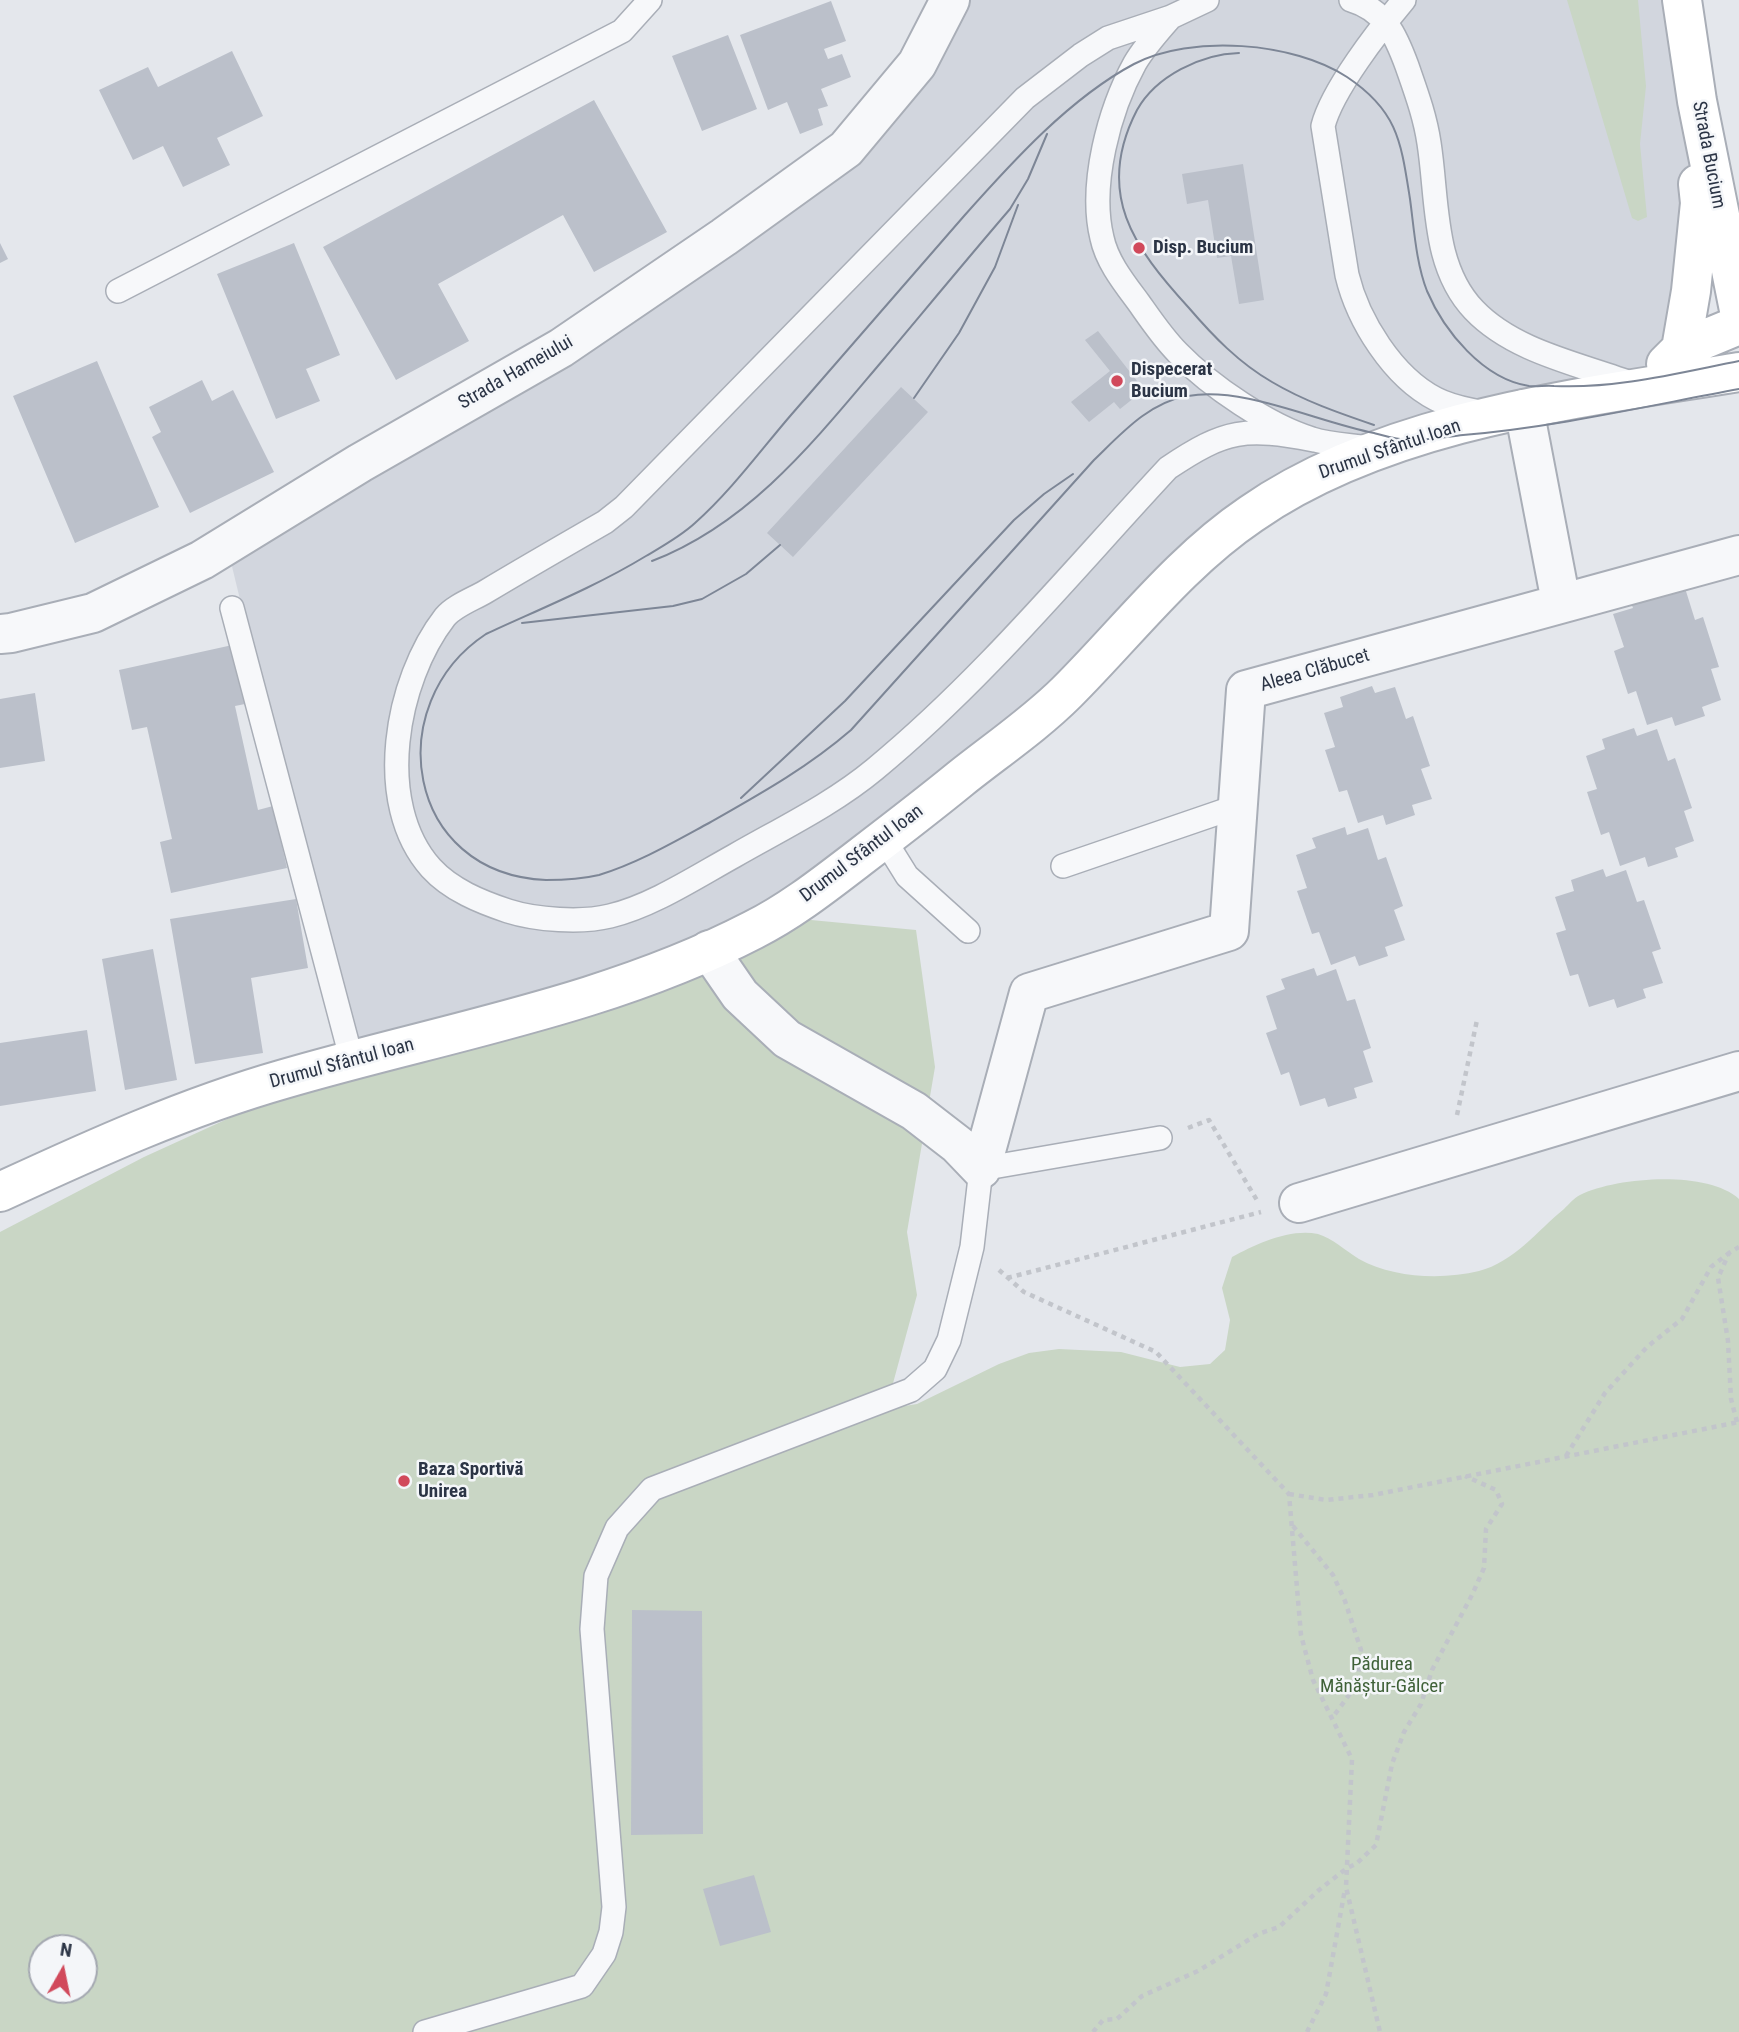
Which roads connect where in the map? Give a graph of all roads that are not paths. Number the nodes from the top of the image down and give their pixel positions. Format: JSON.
{"nodes":[{"id":1,"x":650,"y":0,"type":"edge"},
{"id":2,"x":950,"y":0,"type":"edge"},
{"id":3,"x":1207,"y":0,"type":"edge"},
{"id":4,"x":1351,"y":0,"type":"edge"},
{"id":5,"x":1404,"y":0,"type":"edge"},
{"id":6,"x":1682,"y":0,"type":"edge"},
{"id":7,"x":1171,"y":17,"type":"junction"},
{"id":8,"x":1385,"y":23,"type":"junction"},
{"id":9,"x":1697,"y":102,"type":"junction"},
{"id":10,"x":1739,"y":181,"type":"edge"},
{"id":11,"x":118,"y":290,"type":"dead end"},
{"id":12,"x":1739,"y":310,"type":"edge"},
{"id":13,"x":1739,"y":325,"type":"edge"},
{"id":14,"x":1681,"y":349,"type":"junction"},
{"id":15,"x":1739,"y":372,"type":"edge"},
{"id":16,"x":1642,"y":388,"type":"junction"},
{"id":17,"x":1509,"y":412,"type":"junction"},
{"id":18,"x":1314,"y":440,"type":"junction"},
{"id":19,"x":1380,"y":449,"type":"junction"},
{"id":20,"x":1739,"y":555,"type":"edge"},
{"id":21,"x":1560,"y":603,"type":"junction"},
{"id":22,"x":232,"y":608,"type":"dead end"},
{"id":23,"x":0,"y":634,"type":"edge"},
{"id":24,"x":1238,"y":806,"type":"junction"},
{"id":25,"x":884,"y":839,"type":"junction"},
{"id":26,"x":1063,"y":866,"type":"dead end"},
{"id":27,"x":968,"y":931,"type":"dead end"},
{"id":28,"x":709,"y":950,"type":"junction"},
{"id":29,"x":352,"y":1061,"type":"junction"},
{"id":30,"x":1739,"y":1071,"type":"edge"},
{"id":31,"x":1160,"y":1138,"type":"road end"},
{"id":32,"x":981,"y":1169,"type":"junction"},
{"id":33,"x":0,"y":1192,"type":"edge"},
{"id":34,"x":1300,"y":1203,"type":"dead end"},
{"id":35,"x":425,"y":2032,"type":"edge"}],
"edges":[{"from":1,"to":11,"type":"lane"},
{"from":2,"to":23,"type":"street","name":"Strada Hameiului"},
{"from":3,"to":7,"type":"lane"},
{"from":4,"to":8,"type":"lane"},
{"from":5,"to":8,"type":"lane"},
{"from":6,"to":9,"type":"main road","name":"Strada Bucium"},
{"from":7,"to":18,"type":"lane"},
{"from":7,"to":18,"type":"lane"},
{"from":8,"to":16,"type":"lane"},
{"from":8,"to":17,"type":"lane"},
{"from":9,"to":10,"type":"main road"},
{"from":9,"to":12,"type":"main road","name":"Strada Bucium"},
{"from":9,"to":14,"type":"main road"},
{"from":13,"to":14,"type":"main road"},
{"from":14,"to":16,"type":"main road"},
{"from":15,"to":16,"type":"main road","name":"Drumul Sfântul Ioan"},
{"from":16,"to":17,"type":"main road","name":"Drumul Sfântul Ioan"},
{"from":17,"to":19,"type":"main road","name":"Drumul Sfântul Ioan"},
{"from":17,"to":21,"type":"street"},
{"from":18,"to":19,"type":"lane"},
{"from":19,"to":25,"type":"main road","name":"Drumul Sfântul Ioan"},
{"from":20,"to":21,"type":"street","name":"Aleea Clăbucet"},
{"from":21,"to":24,"type":"street","name":"Aleea Clăbucet"},
{"from":22,"to":29,"type":"lane"},
{"from":24,"to":26,"type":"lane"},
{"from":24,"to":32,"type":"street","name":"Aleea Clăbucet"},
{"from":25,"to":27,"type":"lane"},
{"from":25,"to":28,"type":"main road","name":"Drumul Sfântul Ioan"},
{"from":28,"to":29,"type":"main road","name":"Drumul Sfântul Ioan"},
{"from":28,"to":32,"type":"street"},
{"from":29,"to":33,"type":"main road","name":"Drumul Sfântul Ioan"},
{"from":30,"to":34,"type":"street"},
{"from":31,"to":32,"type":"lane"},
{"from":32,"to":35,"type":"lane"}]}
